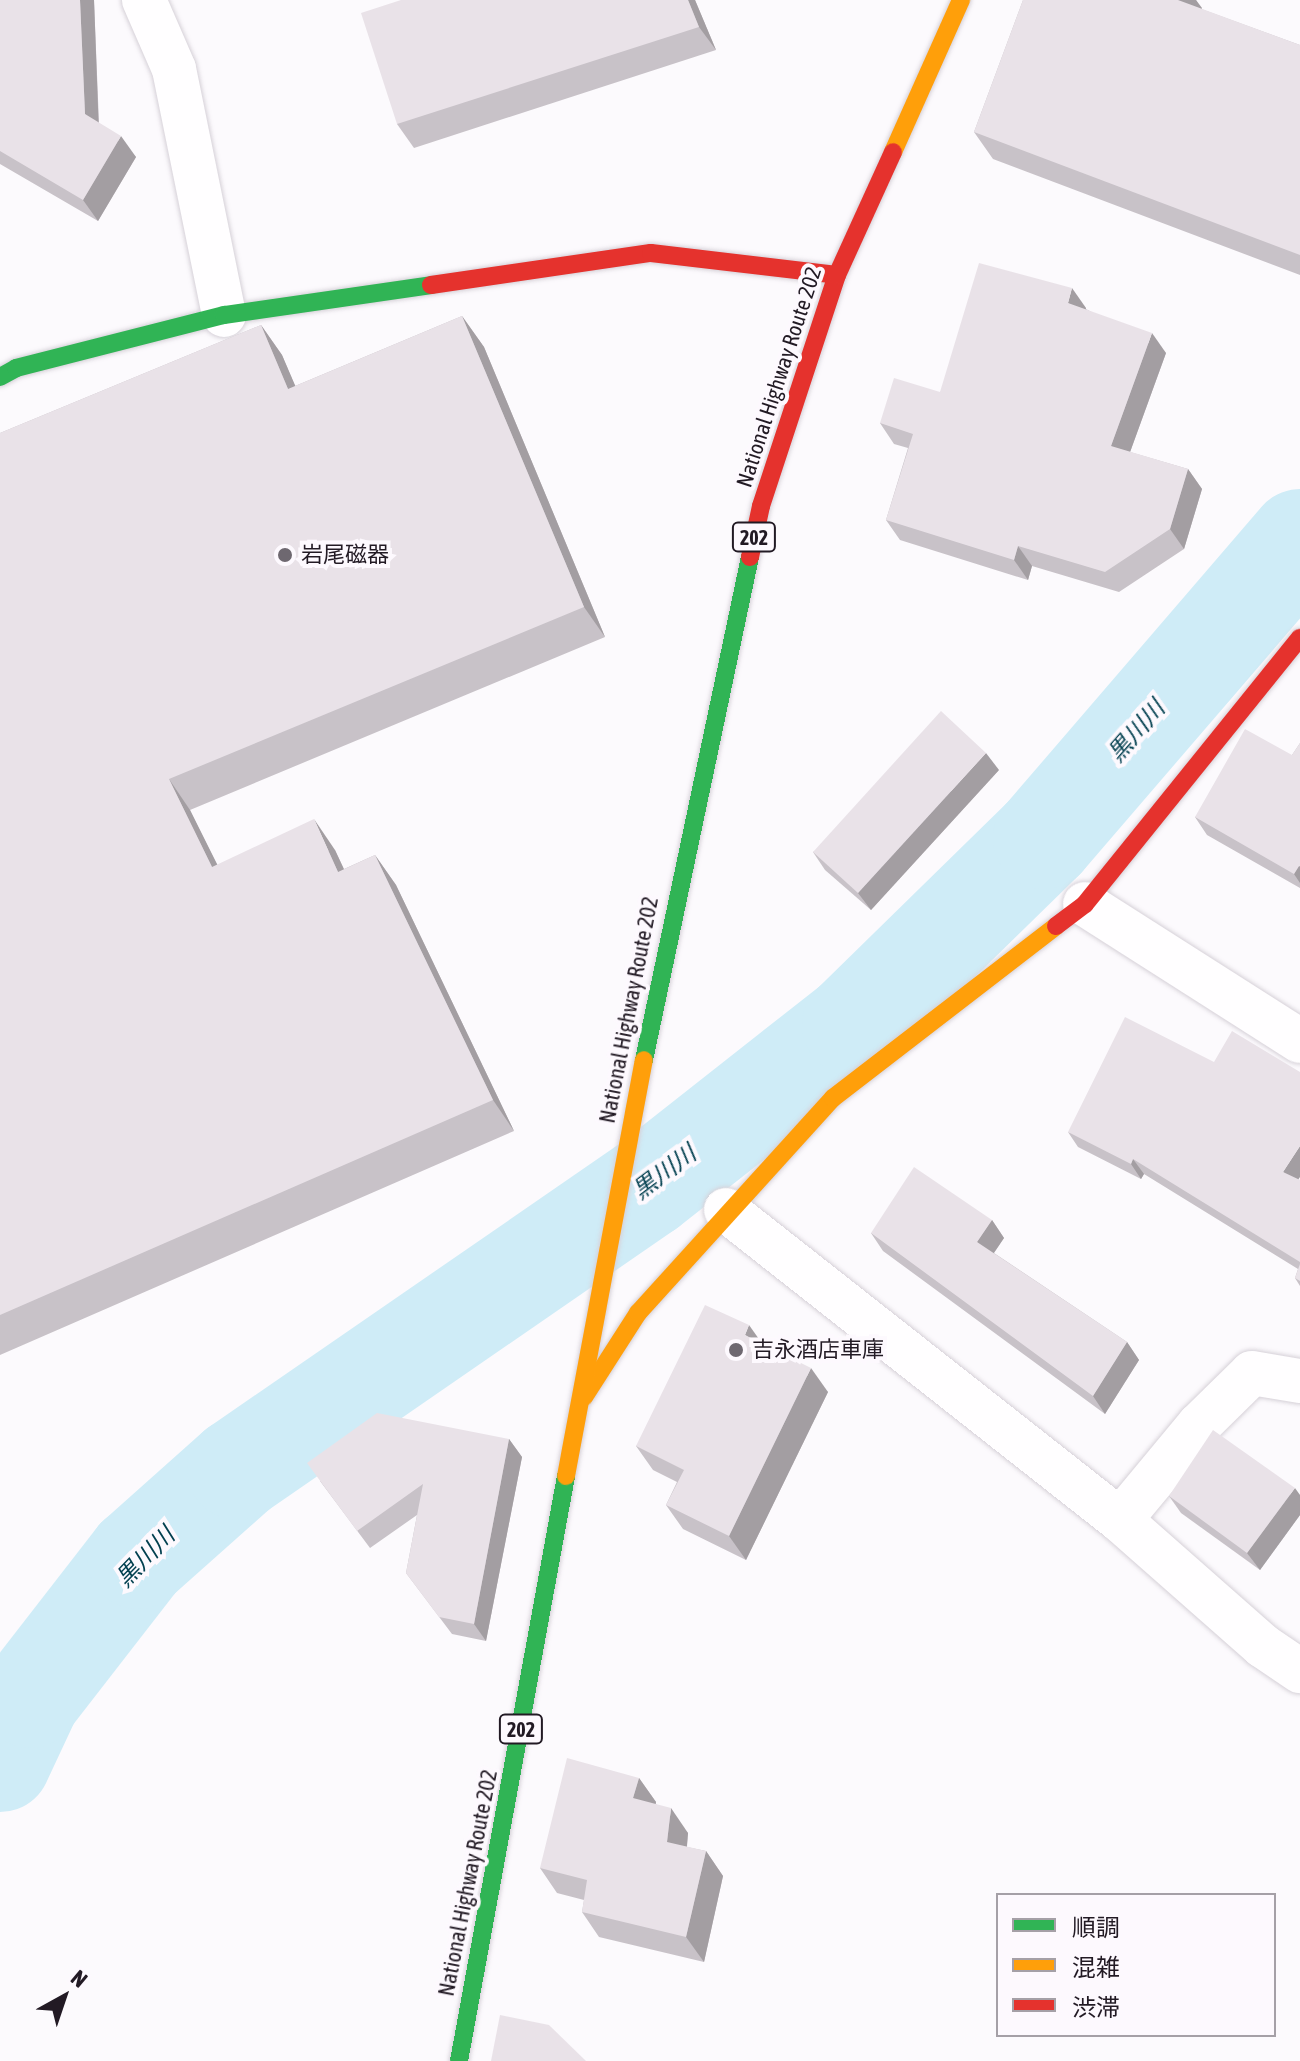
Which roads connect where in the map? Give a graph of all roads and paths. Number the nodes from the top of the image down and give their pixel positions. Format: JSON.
{"nodes":[{"id":1,"x":144,"y":0,"type":"edge"},
{"id":2,"x":961,"y":0,"type":"edge"},
{"id":3,"x":837,"y":275,"type":"junction"},
{"id":4,"x":224,"y":315,"type":"junction"},
{"id":5,"x":0,"y":377,"type":"edge"},
{"id":6,"x":1300,"y":638,"type":"edge"},
{"id":7,"x":1085,"y":904,"type":"junction"},
{"id":8,"x":1300,"y":1041,"type":"edge"},
{"id":9,"x":726,"y":1210,"type":"junction"},
{"id":10,"x":1300,"y":1381,"type":"edge"},
{"id":11,"x":584,"y":1397,"type":"junction"},
{"id":12,"x":1120,"y":1520,"type":"junction"},
{"id":13,"x":1300,"y":1671,"type":"edge"},
{"id":14,"x":459,"y":2061,"type":"edge"}],
"edges":[{"from":1,"to":4,"type":"street"},
{"from":2,"to":3,"type":"main road","name":"National Highway Route 202","number":"202"},
{"from":3,"to":4,"type":"main road"},
{"from":3,"to":11,"type":"main road","name":"National Highway Route 202","number":"202"},
{"from":4,"to":5,"type":"main road"},
{"from":6,"to":7,"type":"main road"},
{"from":7,"to":8,"type":"street"},
{"from":7,"to":9,"type":"main road"},
{"from":9,"to":11,"type":"main road"},
{"from":9,"to":12,"type":"street"},
{"from":10,"to":12,"type":"street"},
{"from":11,"to":14,"type":"main road","name":"National Highway Route 202","number":"202"},
{"from":12,"to":13,"type":"street"}]}
